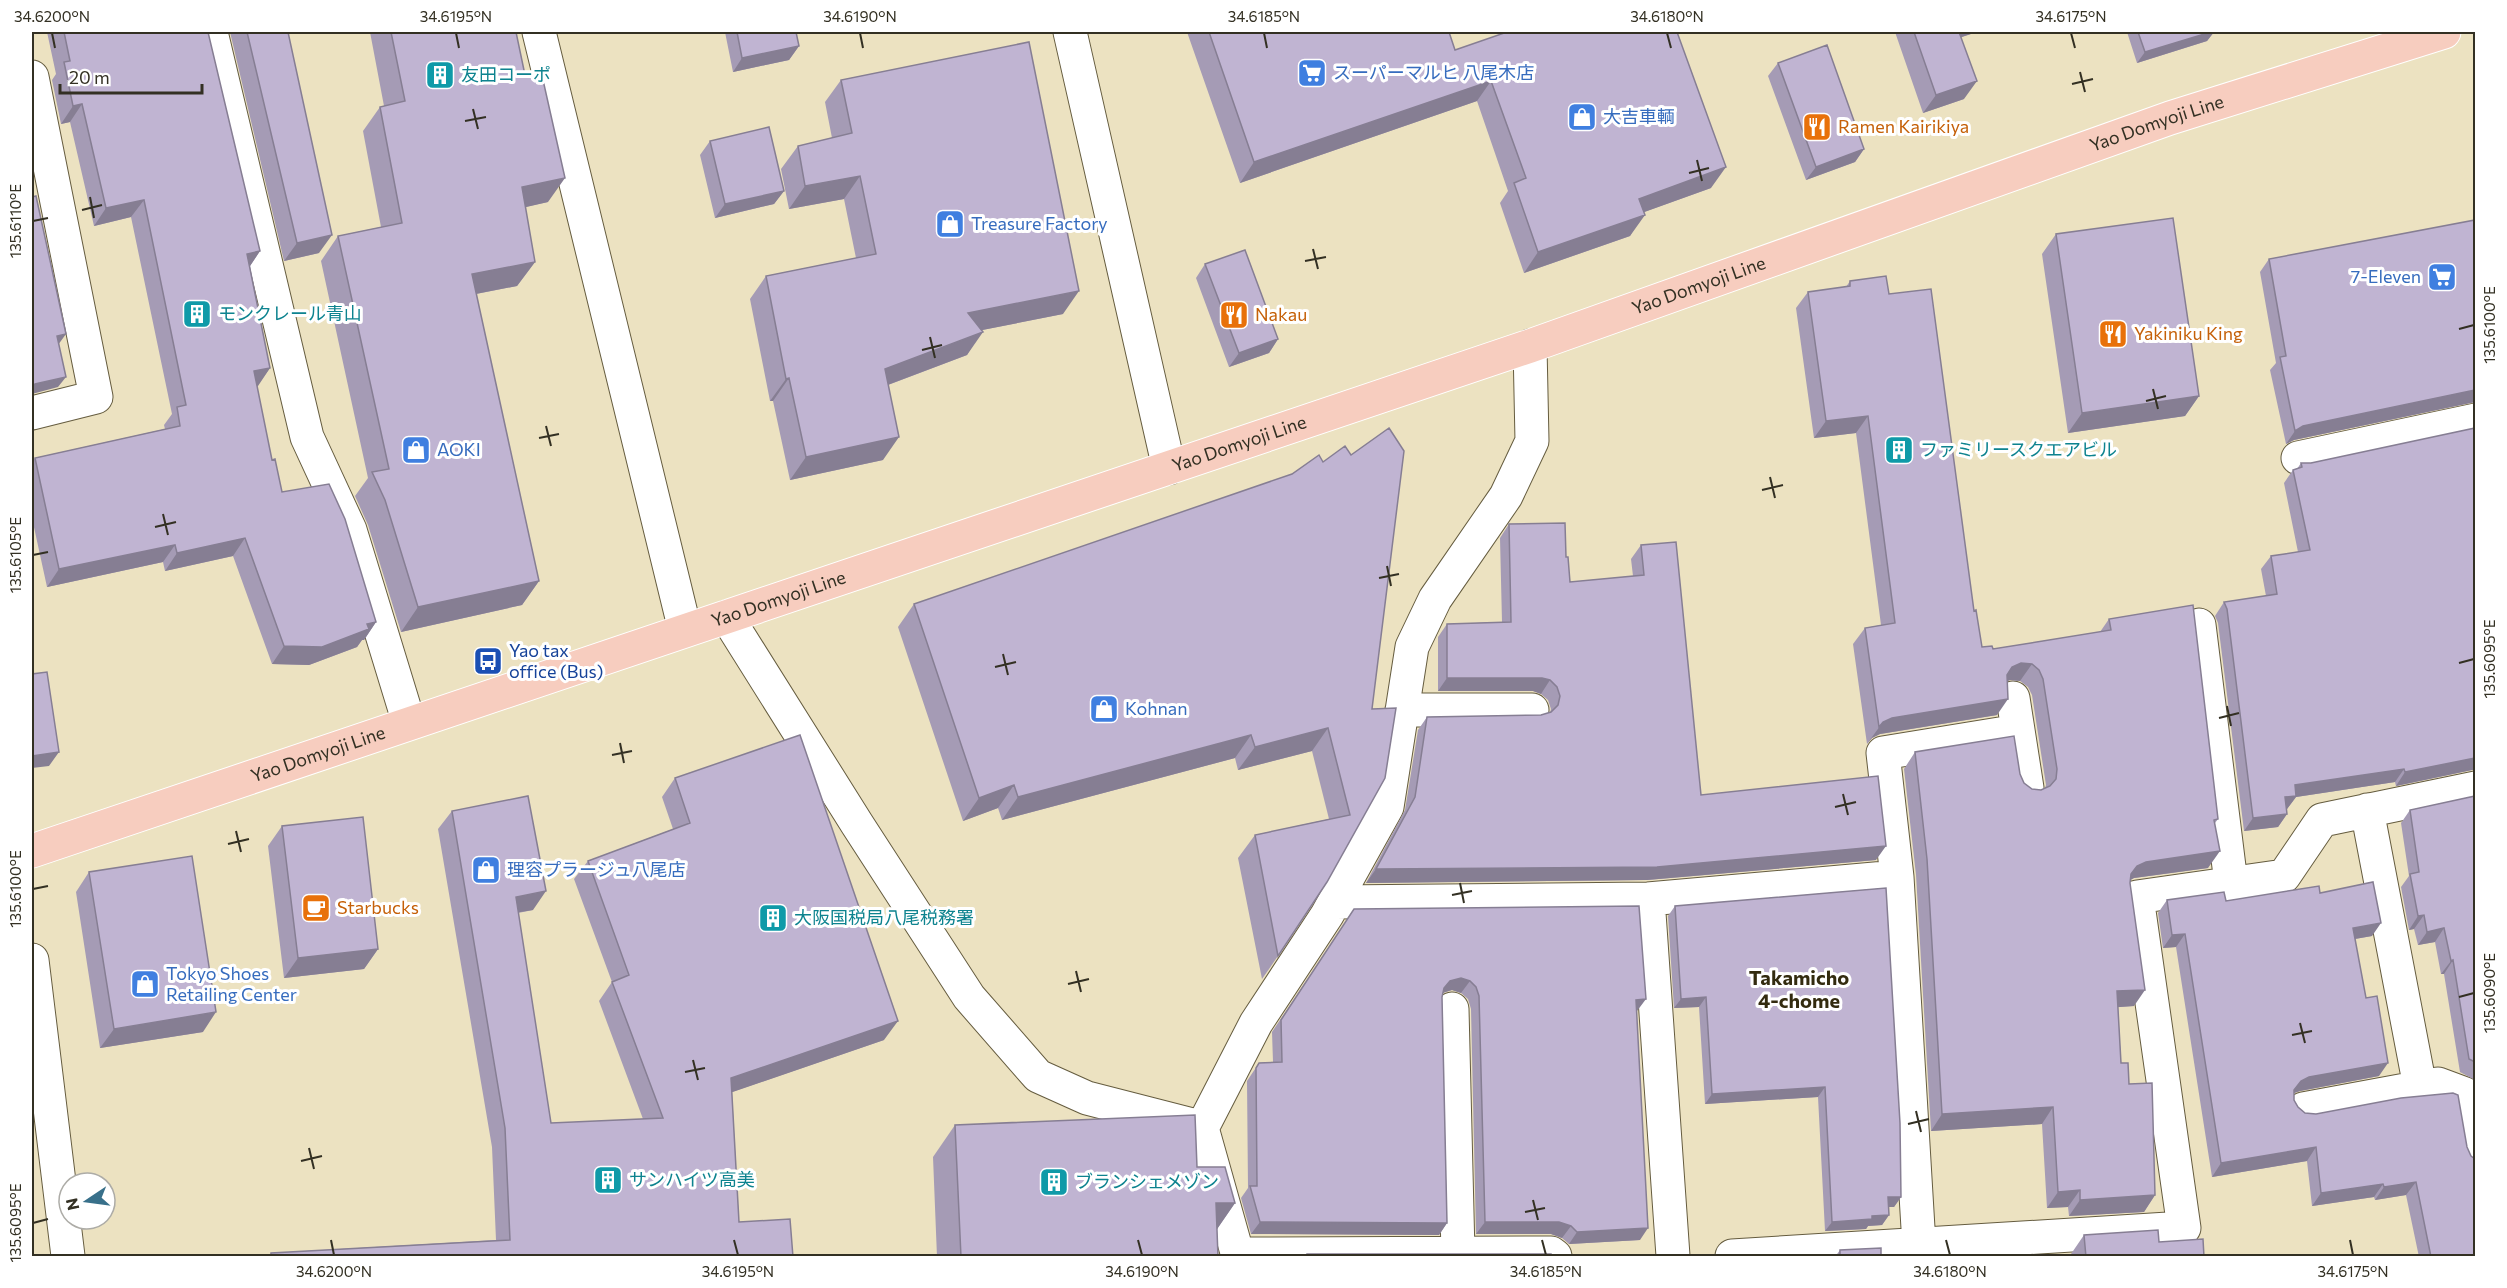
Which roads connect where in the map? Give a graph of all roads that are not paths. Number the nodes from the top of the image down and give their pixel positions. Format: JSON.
{"nodes":[{"id":1,"x":211,"y":32,"type":"edge"},
{"id":2,"x":539,"y":32,"type":"edge"},
{"id":3,"x":2444,"y":32,"type":"edge"},
{"id":4,"x":1074,"y":33,"type":"edge"},
{"id":5,"x":2400,"y":38,"type":"edge"},
{"id":6,"x":32,"y":77,"type":"edge"},
{"id":7,"x":1530,"y":346,"type":"junction"},
{"id":8,"x":32,"y":413,"type":"edge"},
{"id":9,"x":2475,"y":420,"type":"edge"},
{"id":10,"x":2298,"y":458,"type":"dead end"},
{"id":11,"x":1169,"y":468,"type":"junction"},
{"id":12,"x":727,"y":616,"type":"junction"},
{"id":13,"x":2199,"y":625,"type":"dead end"},
{"id":14,"x":685,"y":630,"type":"junction"},
{"id":15,"x":2013,"y":698,"type":"dead end"},
{"id":16,"x":1402,"y":710,"type":"junction"},
{"id":17,"x":1532,"y":710,"type":"dead end"},
{"id":18,"x":409,"y":723,"type":"junction"},
{"id":19,"x":2018,"y":731,"type":"junction"},
{"id":20,"x":2028,"y":788,"type":"edge"},
{"id":21,"x":2475,"y":788,"type":"edge"},
{"id":22,"x":2367,"y":810,"type":"junction"},
{"id":23,"x":32,"y":851,"type":"edge"},
{"id":24,"x":1897,"y":877,"type":"junction"},
{"id":25,"x":2231,"y":883,"type":"junction"},
{"id":26,"x":1648,"y":899,"type":"junction"},
{"id":27,"x":1335,"y":902,"type":"junction"},
{"id":28,"x":32,"y":960,"type":"edge"},
{"id":29,"x":1452,"y":1010,"type":"dead end"},
{"id":30,"x":2420,"y":1087,"type":"junction"},
{"id":31,"x":2303,"y":1109,"type":"edge"},
{"id":32,"x":1202,"y":1128,"type":"junction"},
{"id":33,"x":2475,"y":1157,"type":"edge"},
{"id":34,"x":1919,"y":1245,"type":"junction"},
{"id":35,"x":1458,"y":1253,"type":"junction"},
{"id":36,"x":1237,"y":1255,"type":"edge"},
{"id":37,"x":68,"y":1257,"type":"edge"},
{"id":38,"x":1555,"y":1257,"type":"edge"},
{"id":39,"x":1673,"y":1257,"type":"edge"},
{"id":40,"x":1732,"y":1257,"type":"edge"}],
"edges":[{"from":1,"to":18,"type":"street"},
{"from":2,"to":14,"type":"street"},
{"from":3,"to":5,"type":"main road","name":"Yao Domyoji Line"},
{"from":4,"to":11,"type":"street"},
{"from":5,"to":7,"type":"main road","name":"Yao Domyoji Line"},
{"from":6,"to":8,"type":"street"},
{"from":7,"to":11,"type":"main road","name":"Yao Domyoji Line"},
{"from":7,"to":16,"type":"street"},
{"from":9,"to":10,"type":"street"},
{"from":11,"to":12,"type":"main road","name":"Yao Domyoji Line"},
{"from":12,"to":14,"type":"main road","name":"Yao Domyoji Line"},
{"from":12,"to":32,"type":"street"},
{"from":13,"to":25,"type":"street"},
{"from":14,"to":18,"type":"main road","name":"Yao Domyoji Line"},
{"from":15,"to":19,"type":"street"},
{"from":16,"to":17,"type":"street"},
{"from":16,"to":27,"type":"street"},
{"from":18,"to":23,"type":"main road","name":"Yao Domyoji Line"},
{"from":19,"to":20,"type":"street"},
{"from":19,"to":24,"type":"street"},
{"from":21,"to":22,"type":"street"},
{"from":22,"to":25,"type":"street"},
{"from":22,"to":30,"type":"street"},
{"from":24,"to":26,"type":"street"},
{"from":24,"to":34,"type":"street"},
{"from":25,"to":34,"type":"street"},
{"from":26,"to":27,"type":"street"},
{"from":26,"to":39,"type":"street"},
{"from":27,"to":32,"type":"street"},
{"from":28,"to":37,"type":"street"},
{"from":29,"to":35,"type":"street"},
{"from":30,"to":31,"type":"street"},
{"from":30,"to":33,"type":"street"},
{"from":32,"to":36,"type":"street"},
{"from":34,"to":40,"type":"street"},
{"from":35,"to":36,"type":"street"},
{"from":35,"to":38,"type":"street"}]}
